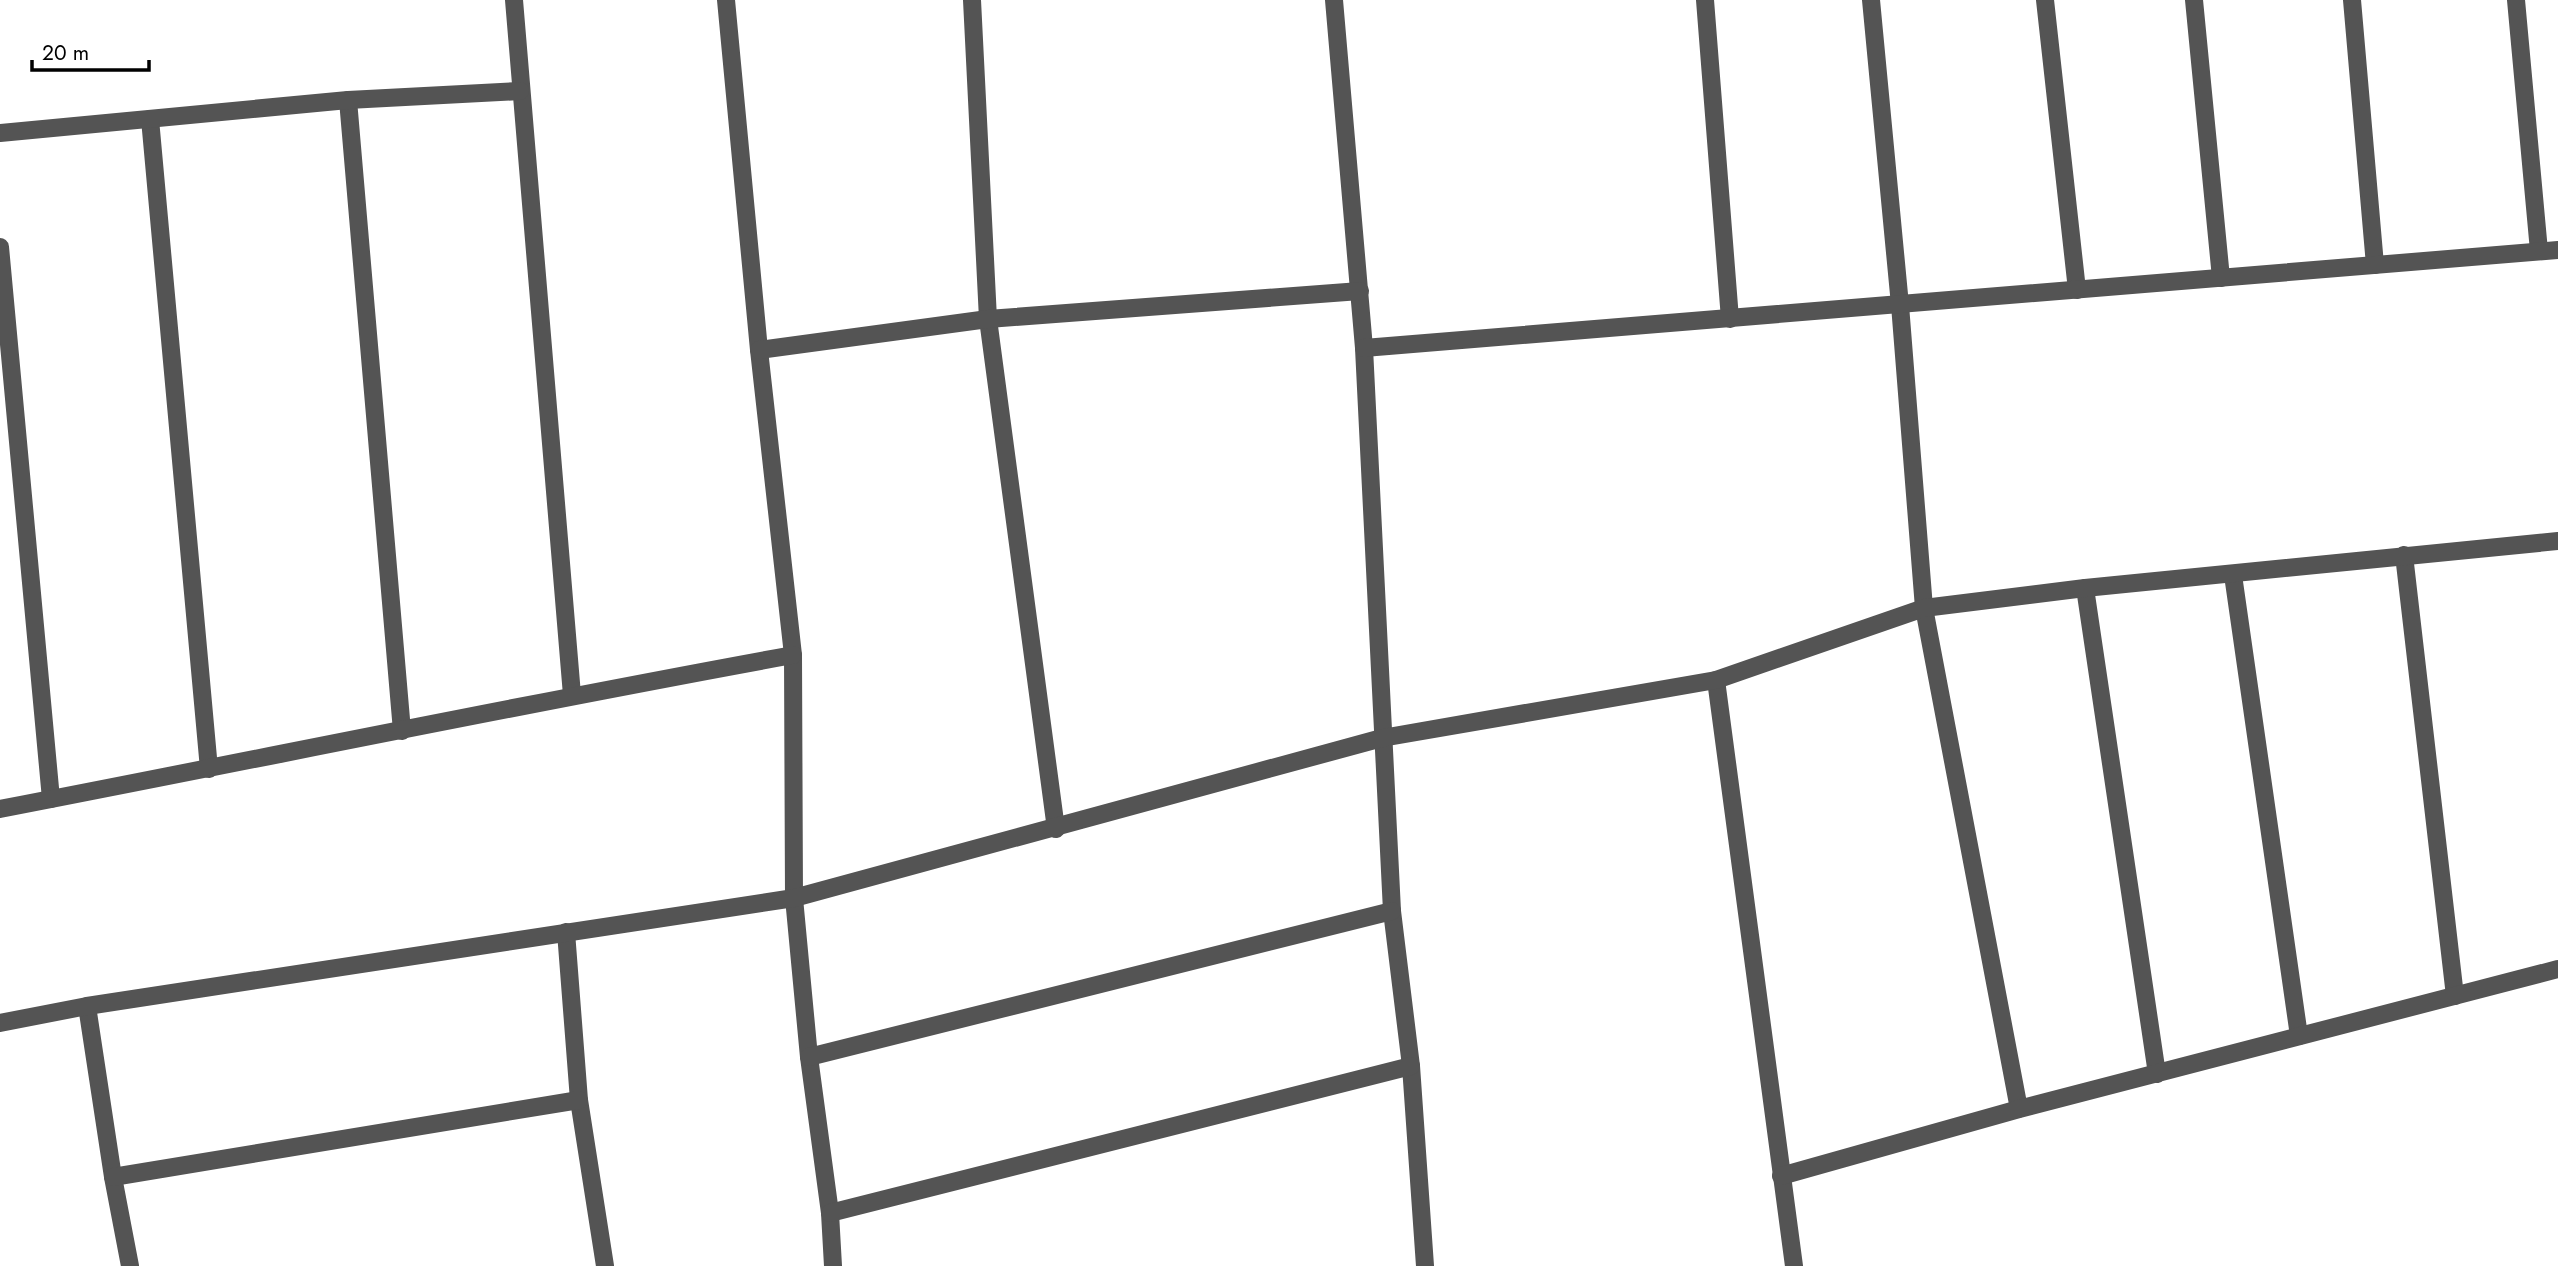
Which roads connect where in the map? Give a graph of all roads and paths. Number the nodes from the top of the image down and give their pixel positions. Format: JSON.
{"nodes":[{"id":1,"x":514,"y":0,"type":"edge"},
{"id":2,"x":726,"y":0,"type":"edge"},
{"id":3,"x":972,"y":0,"type":"edge"},
{"id":4,"x":1334,"y":0,"type":"edge"},
{"id":5,"x":1705,"y":0,"type":"edge"},
{"id":6,"x":1871,"y":0,"type":"edge"},
{"id":7,"x":2046,"y":0,"type":"edge"},
{"id":8,"x":2194,"y":0,"type":"edge"},
{"id":9,"x":2351,"y":0,"type":"edge"},
{"id":10,"x":2516,"y":0,"type":"edge"},
{"id":11,"x":520,"y":91,"type":"junction"},
{"id":12,"x":348,"y":100,"type":"junction"},
{"id":13,"x":150,"y":119,"type":"junction"},
{"id":14,"x":0,"y":133,"type":"edge"},
{"id":15,"x":0,"y":247,"type":"edge"},
{"id":16,"x":2558,"y":250,"type":"edge"},
{"id":17,"x":2539,"y":251,"type":"junction"},
{"id":18,"x":2375,"y":265,"type":"junction"},
{"id":19,"x":2221,"y":278,"type":"junction"},
{"id":20,"x":2077,"y":290,"type":"junction"},
{"id":21,"x":1360,"y":291,"type":"junction"},
{"id":22,"x":1900,"y":305,"type":"junction"},
{"id":23,"x":988,"y":319,"type":"junction"},
{"id":24,"x":1730,"y":319,"type":"junction"},
{"id":25,"x":1364,"y":348,"type":"junction"},
{"id":26,"x":759,"y":350,"type":"junction"},
{"id":27,"x":2558,"y":541,"type":"edge"},
{"id":28,"x":2404,"y":555,"type":"junction"},
{"id":29,"x":2233,"y":575,"type":"junction"},
{"id":30,"x":2085,"y":588,"type":"junction"},
{"id":31,"x":1924,"y":608,"type":"junction"},
{"id":32,"x":793,"y":655,"type":"junction"},
{"id":33,"x":1716,"y":680,"type":"junction"},
{"id":34,"x":572,"y":695,"type":"junction"},
{"id":35,"x":402,"y":731,"type":"junction"},
{"id":36,"x":1382,"y":738,"type":"junction"},
{"id":37,"x":209,"y":769,"type":"junction"},
{"id":38,"x":51,"y":799,"type":"junction"},
{"id":39,"x":0,"y":809,"type":"edge"},
{"id":40,"x":1056,"y":829,"type":"junction"},
{"id":41,"x":794,"y":898,"type":"junction"},
{"id":42,"x":1392,"y":911,"type":"junction"},
{"id":43,"x":566,"y":932,"type":"junction"},
{"id":44,"x":2558,"y":968,"type":"edge"},
{"id":45,"x":2455,"y":996,"type":"junction"},
{"id":46,"x":87,"y":1006,"type":"junction"},
{"id":47,"x":0,"y":1023,"type":"edge"},
{"id":48,"x":2299,"y":1036,"type":"junction"},
{"id":49,"x":809,"y":1057,"type":"junction"},
{"id":50,"x":1411,"y":1066,"type":"junction"},
{"id":51,"x":2157,"y":1074,"type":"junction"},
{"id":52,"x":579,"y":1100,"type":"junction"},
{"id":53,"x":2019,"y":1109,"type":"junction"},
{"id":54,"x":1782,"y":1176,"type":"junction"},
{"id":55,"x":113,"y":1177,"type":"junction"},
{"id":56,"x":830,"y":1213,"type":"junction"},
{"id":57,"x":130,"y":1266,"type":"edge"},
{"id":58,"x":605,"y":1266,"type":"edge"},
{"id":59,"x":833,"y":1266,"type":"edge"},
{"id":60,"x":1426,"y":1266,"type":"edge"},
{"id":61,"x":1794,"y":1266,"type":"edge"}],
"edges":[{"from":1,"to":11,"type":"street"},
{"from":2,"to":26,"type":"street"},
{"from":3,"to":23,"type":"street"},
{"from":4,"to":21,"type":"street"},
{"from":5,"to":24,"type":"street"},
{"from":6,"to":22,"type":"street"},
{"from":7,"to":20,"type":"street"},
{"from":8,"to":19,"type":"street"},
{"from":9,"to":18,"type":"street"},
{"from":10,"to":17,"type":"street"},
{"from":11,"to":12,"type":"street"},
{"from":11,"to":34,"type":"street"},
{"from":12,"to":13,"type":"street"},
{"from":12,"to":35,"type":"street"},
{"from":13,"to":14,"type":"street"},
{"from":13,"to":37,"type":"street"},
{"from":15,"to":38,"type":"street"},
{"from":16,"to":17,"type":"street"},
{"from":17,"to":18,"type":"street"},
{"from":18,"to":19,"type":"street"},
{"from":19,"to":20,"type":"street"},
{"from":20,"to":22,"type":"street"},
{"from":21,"to":23,"type":"street"},
{"from":21,"to":25,"type":"street"},
{"from":22,"to":24,"type":"street"},
{"from":22,"to":31,"type":"street"},
{"from":23,"to":26,"type":"street"},
{"from":23,"to":40,"type":"street"},
{"from":24,"to":25,"type":"street"},
{"from":25,"to":36,"type":"street"},
{"from":26,"to":32,"type":"street"},
{"from":27,"to":28,"type":"street"},
{"from":28,"to":29,"type":"street"},
{"from":28,"to":45,"type":"street"},
{"from":29,"to":30,"type":"street"},
{"from":29,"to":48,"type":"street"},
{"from":30,"to":31,"type":"street"},
{"from":30,"to":51,"type":"street"},
{"from":31,"to":33,"type":"street"},
{"from":31,"to":53,"type":"street"},
{"from":32,"to":34,"type":"street"},
{"from":32,"to":41,"type":"street"},
{"from":33,"to":36,"type":"street"},
{"from":33,"to":54,"type":"street"},
{"from":34,"to":35,"type":"street"},
{"from":35,"to":37,"type":"street"},
{"from":36,"to":40,"type":"street"},
{"from":36,"to":42,"type":"street"},
{"from":37,"to":38,"type":"street"},
{"from":38,"to":39,"type":"street"},
{"from":40,"to":41,"type":"street"},
{"from":41,"to":43,"type":"street"},
{"from":41,"to":49,"type":"street"},
{"from":42,"to":49,"type":"street"},
{"from":42,"to":50,"type":"street"},
{"from":43,"to":46,"type":"street"},
{"from":43,"to":52,"type":"street"},
{"from":44,"to":45,"type":"street"},
{"from":45,"to":48,"type":"street"},
{"from":46,"to":47,"type":"street"},
{"from":46,"to":55,"type":"street"},
{"from":48,"to":51,"type":"street"},
{"from":49,"to":56,"type":"street"},
{"from":50,"to":56,"type":"street"},
{"from":50,"to":60,"type":"street"},
{"from":51,"to":53,"type":"street"},
{"from":52,"to":55,"type":"street"},
{"from":52,"to":58,"type":"street"},
{"from":53,"to":54,"type":"street"},
{"from":54,"to":61,"type":"street"},
{"from":55,"to":57,"type":"street"},
{"from":56,"to":59,"type":"street"}]}
